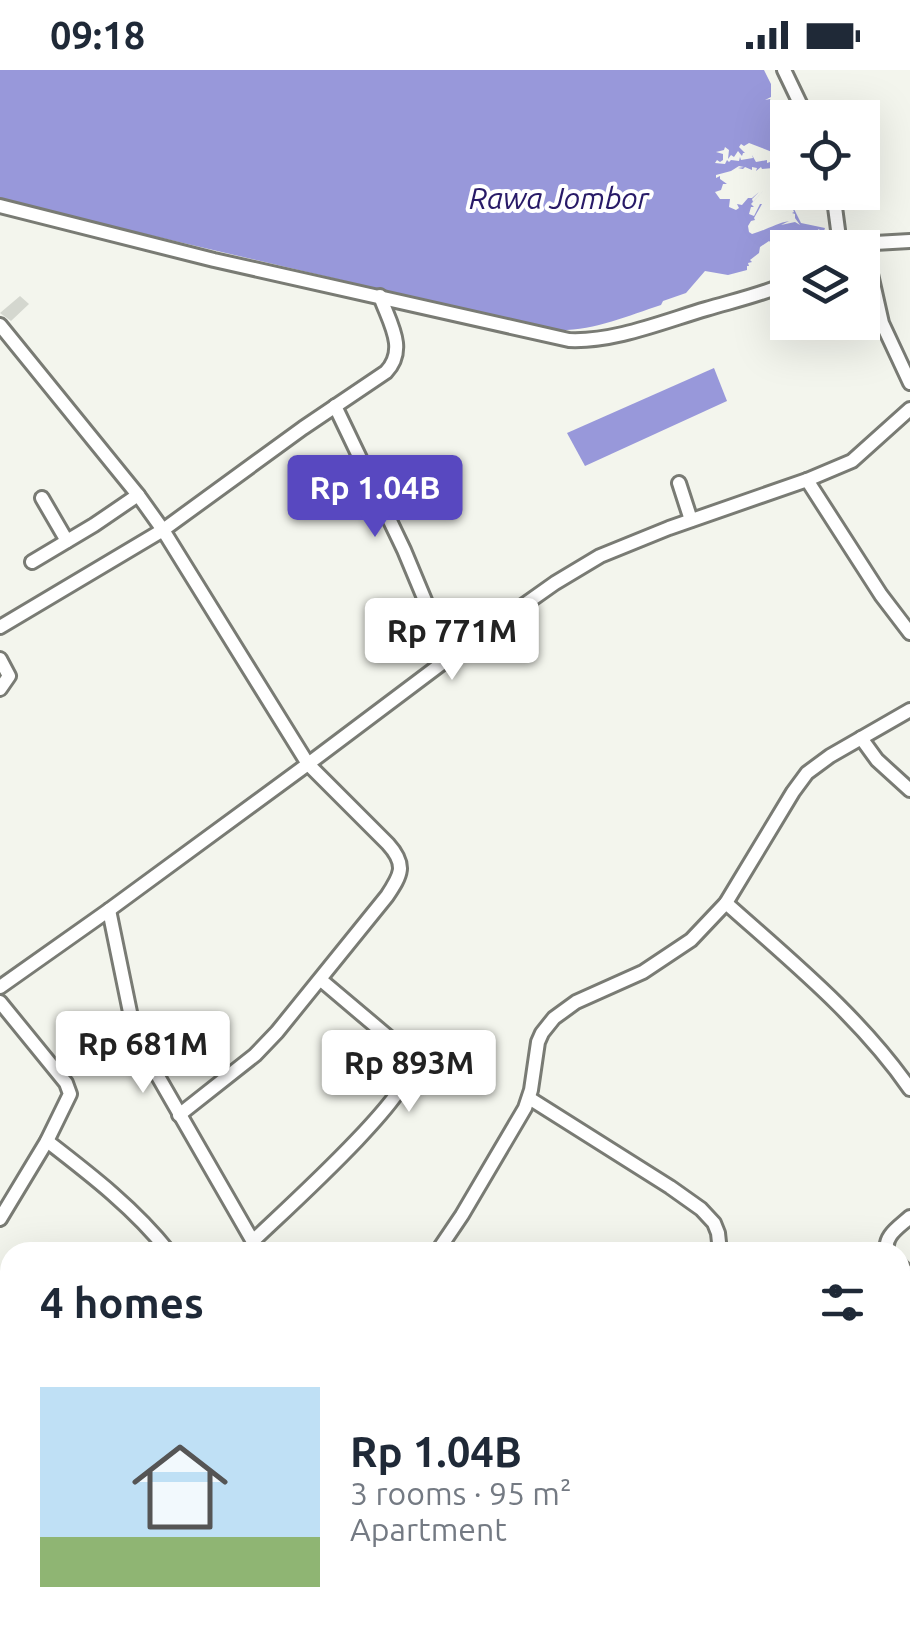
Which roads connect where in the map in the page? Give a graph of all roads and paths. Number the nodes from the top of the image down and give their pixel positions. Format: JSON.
{"nodes":[{"id":1,"x":784,"y":70,"type":"edge"},
{"id":2,"x":798,"y":100,"type":"edge"},
{"id":3,"x":0,"y":206,"type":"edge"},
{"id":4,"x":910,"y":241,"type":"edge"},
{"id":5,"x":880,"y":242,"type":"edge"},
{"id":6,"x":770,"y":289,"type":"edge"},
{"id":7,"x":380,"y":296,"type":"junction"},
{"id":8,"x":880,"y":315,"type":"edge"},
{"id":9,"x":0,"y":324,"type":"edge"},
{"id":10,"x":15,"y":342,"type":"junction"},
{"id":11,"x":0,"y":353,"type":"edge"},
{"id":12,"x":910,"y":383,"type":"edge"},
{"id":13,"x":335,"y":406,"type":"junction"},
{"id":14,"x":910,"y":409,"type":"edge"},
{"id":15,"x":807,"y":480,"type":"junction"},
{"id":16,"x":679,"y":483,"type":"dead end"},
{"id":17,"x":138,"y":495,"type":"junction"},
{"id":18,"x":42,"y":498,"type":"dead end"},
{"id":19,"x":691,"y":520,"type":"junction"},
{"id":20,"x":162,"y":530,"type":"junction"},
{"id":21,"x":67,"y":542,"type":"junction"},
{"id":22,"x":32,"y":562,"type":"dead end"},
{"id":23,"x":0,"y":627,"type":"edge"},
{"id":24,"x":910,"y":633,"type":"edge"},
{"id":25,"x":450,"y":658,"type":"junction"},
{"id":26,"x":0,"y":659,"type":"edge"},
{"id":27,"x":0,"y":689,"type":"edge"},
{"id":28,"x":910,"y":710,"type":"edge"},
{"id":29,"x":861,"y":738,"type":"junction"},
{"id":30,"x":308,"y":764,"type":"junction"},
{"id":31,"x":910,"y":790,"type":"edge"},
{"id":32,"x":726,"y":903,"type":"junction"},
{"id":33,"x":109,"y":910,"type":"junction"},
{"id":34,"x":321,"y":980,"type":"junction"},
{"id":35,"x":0,"y":987,"type":"edge"},
{"id":36,"x":0,"y":1002,"type":"edge"},
{"id":37,"x":910,"y":1088,"type":"edge"},
{"id":38,"x":529,"y":1098,"type":"junction"},
{"id":39,"x":179,"y":1115,"type":"junction"},
{"id":40,"x":47,"y":1141,"type":"junction"},
{"id":41,"x":910,"y":1218,"type":"edge"},
{"id":42,"x":0,"y":1220,"type":"edge"},
{"id":43,"x":161,"y":1242,"type":"edge"},
{"id":44,"x":253,"y":1242,"type":"edge"},
{"id":45,"x":261,"y":1242,"type":"edge"},
{"id":46,"x":444,"y":1242,"type":"edge"},
{"id":47,"x":719,"y":1242,"type":"edge"},
{"id":48,"x":887,"y":1242,"type":"edge"}],
"edges":[{"from":1,"to":2,"type":"street"},
{"from":3,"to":7,"type":"street"},
{"from":4,"to":5,"type":"street"},
{"from":6,"to":7,"type":"street"},
{"from":7,"to":13,"type":"street"},
{"from":8,"to":12,"type":"street"},
{"from":9,"to":10,"type":"street"},
{"from":10,"to":11,"type":"street"},
{"from":10,"to":17,"type":"street"},
{"from":13,"to":20,"type":"street"},
{"from":13,"to":25,"type":"street"},
{"from":14,"to":15,"type":"street"},
{"from":15,"to":19,"type":"street"},
{"from":15,"to":24,"type":"street"},
{"from":16,"to":19,"type":"street"},
{"from":17,"to":20,"type":"street"},
{"from":17,"to":21,"type":"street"},
{"from":18,"to":21,"type":"street"},
{"from":19,"to":25,"type":"street"},
{"from":20,"to":23,"type":"street"},
{"from":20,"to":30,"type":"street"},
{"from":21,"to":22,"type":"street"},
{"from":25,"to":30,"type":"street"},
{"from":26,"to":27,"type":"street"},
{"from":28,"to":29,"type":"street"},
{"from":29,"to":31,"type":"street"},
{"from":29,"to":32,"type":"street"},
{"from":30,"to":33,"type":"street"},
{"from":30,"to":34,"type":"street"},
{"from":32,"to":37,"type":"street"},
{"from":32,"to":38,"type":"street"},
{"from":33,"to":35,"type":"street"},
{"from":33,"to":39,"type":"street"},
{"from":34,"to":39,"type":"street"},
{"from":34,"to":45,"type":"street"},
{"from":36,"to":40,"type":"street"},
{"from":38,"to":46,"type":"street"},
{"from":38,"to":47,"type":"street"},
{"from":39,"to":44,"type":"street"},
{"from":40,"to":42,"type":"street"},
{"from":40,"to":43,"type":"street"},
{"from":41,"to":48,"type":"street"}]}
